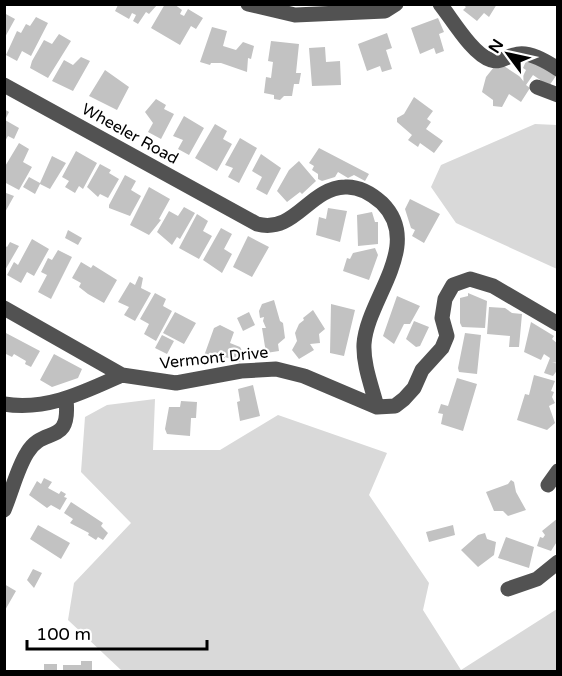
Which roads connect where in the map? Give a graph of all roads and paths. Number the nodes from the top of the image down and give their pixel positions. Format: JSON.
{"nodes":[{"id":1,"x":248,"y":4,"type":"edge"},
{"id":2,"x":396,"y":4,"type":"edge"},
{"id":3,"x":440,"y":4,"type":"edge"},
{"id":4,"x":558,"y":69,"type":"edge"},
{"id":5,"x":4,"y":85,"type":"edge"},
{"id":6,"x":537,"y":87,"type":"dead end"},
{"id":7,"x":558,"y":95,"type":"edge"},
{"id":8,"x":4,"y":308,"type":"edge"},
{"id":9,"x":558,"y":324,"type":"edge"},
{"id":10,"x":122,"y":375,"type":"junction"},
{"id":11,"x":66,"y":400,"type":"junction"},
{"id":12,"x":4,"y":404,"type":"edge"},
{"id":13,"x":377,"y":407,"type":"junction"},
{"id":14,"x":558,"y":471,"type":"edge"},
{"id":15,"x":548,"y":484,"type":"dead end"},
{"id":16,"x":4,"y":510,"type":"edge"},
{"id":17,"x":558,"y":562,"type":"edge"},
{"id":18,"x":508,"y":589,"type":"dead end"}],
"edges":[{"from":1,"to":2,"type":"street"},
{"from":3,"to":4,"type":"street"},
{"from":5,"to":13,"type":"street","name":"Wheeler Road"},
{"from":6,"to":7,"type":"street"},
{"from":8,"to":10,"type":"street","name":"Vermont Drive"},
{"from":9,"to":13,"type":"street"},
{"from":10,"to":11,"type":"street"},
{"from":10,"to":13,"type":"street","name":"Vermont Drive"},
{"from":11,"to":12,"type":"street"},
{"from":11,"to":16,"type":"street"},
{"from":14,"to":15,"type":"street"},
{"from":17,"to":18,"type":"street"}]}
